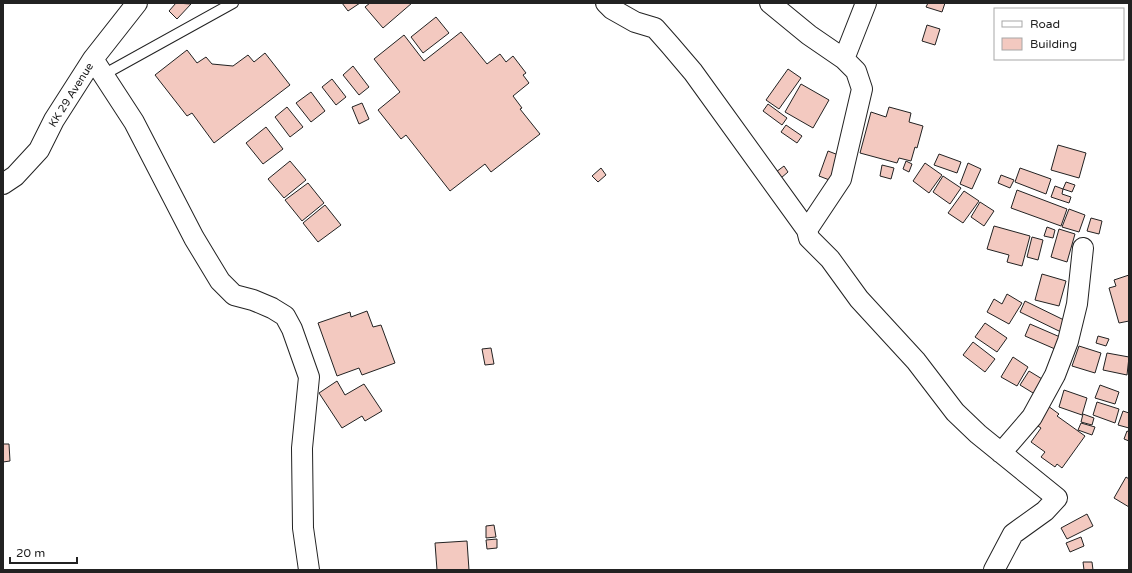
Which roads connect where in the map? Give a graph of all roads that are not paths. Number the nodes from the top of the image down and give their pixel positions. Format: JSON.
{"nodes":[{"id":1,"x":137,"y":3,"type":"edge"},
{"id":2,"x":233,"y":3,"type":"edge"},
{"id":3,"x":606,"y":3,"type":"edge"},
{"id":4,"x":770,"y":3,"type":"edge"},
{"id":5,"x":866,"y":3,"type":"edge"},
{"id":6,"x":844,"y":59,"type":"junction"},
{"id":7,"x":98,"y":67,"type":"junction"},
{"id":8,"x":3,"y":184,"type":"edge"},
{"id":9,"x":807,"y":230,"type":"junction"},
{"id":10,"x":1083,"y":248,"type":"dead end"},
{"id":11,"x":1001,"y":453,"type":"junction"},
{"id":12,"x":309,"y":570,"type":"edge"},
{"id":13,"x":994,"y":570,"type":"edge"}],
"edges":[{"from":1,"to":7,"type":"street","name":"KK 29 Avenue"},
{"from":2,"to":7,"type":"lane"},
{"from":3,"to":9,"type":"street"},
{"from":4,"to":6,"type":"street"},
{"from":5,"to":6,"type":"street"},
{"from":6,"to":9,"type":"street"},
{"from":7,"to":8,"type":"street","name":"KK 29 Avenue"},
{"from":7,"to":12,"type":"street"},
{"from":9,"to":11,"type":"street"},
{"from":10,"to":11,"type":"street"},
{"from":11,"to":13,"type":"street"}]}
